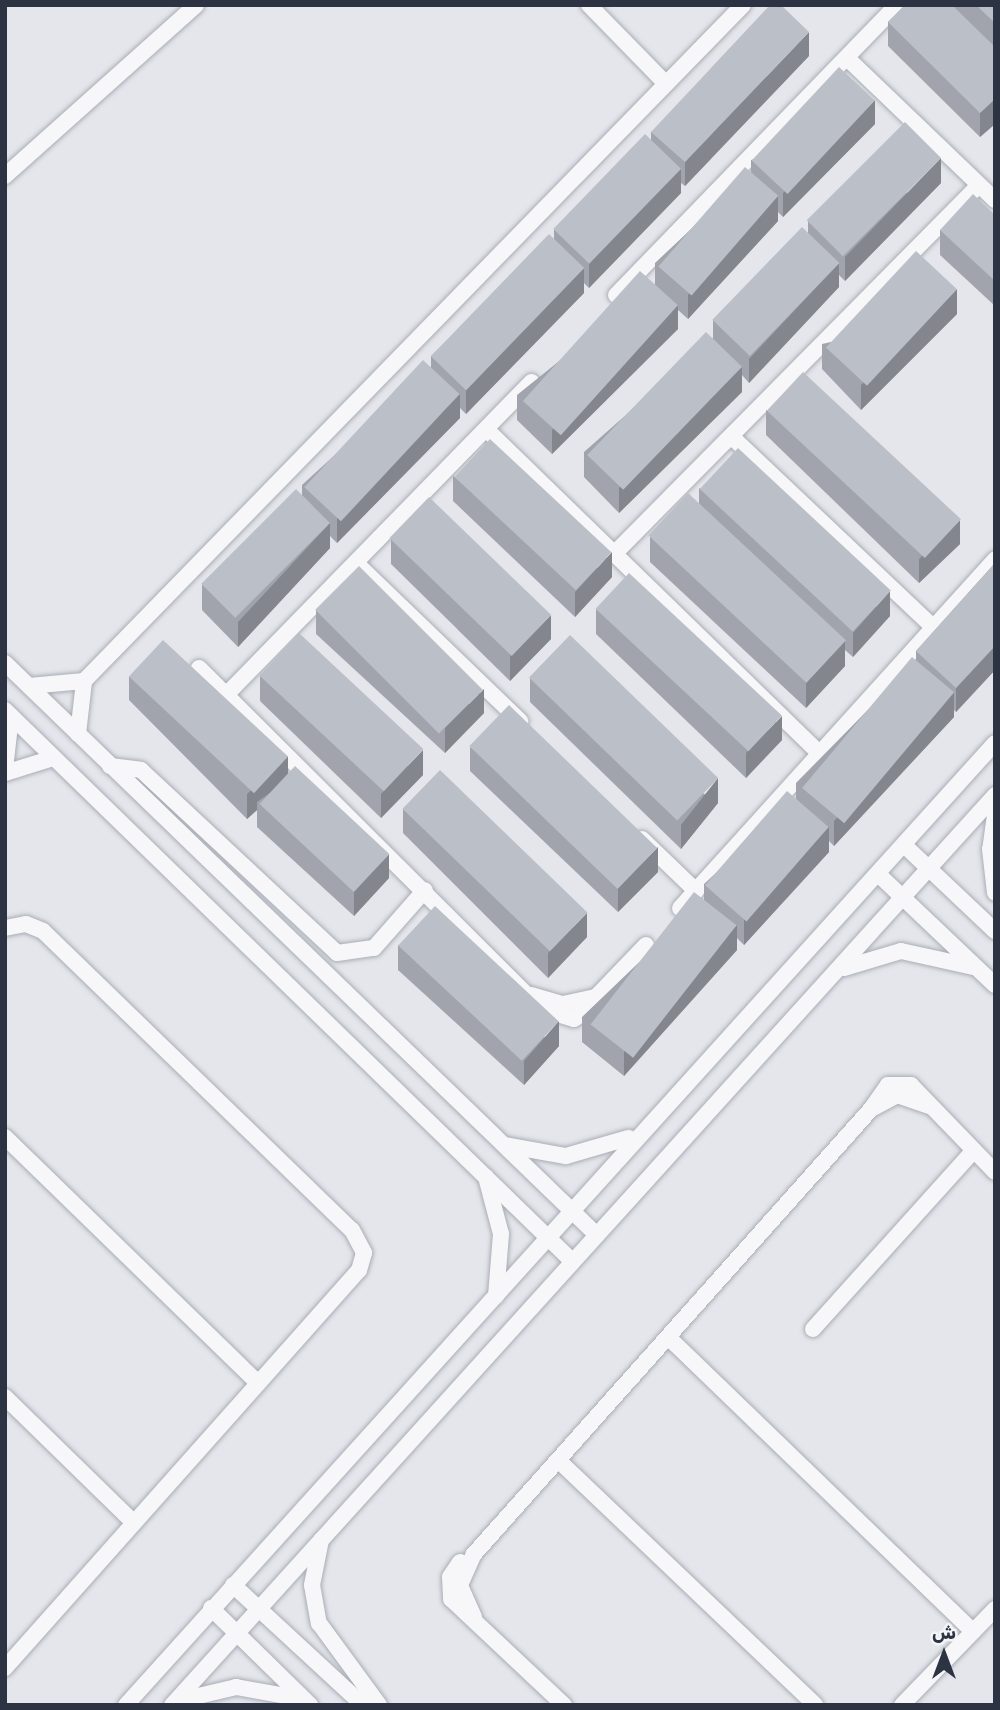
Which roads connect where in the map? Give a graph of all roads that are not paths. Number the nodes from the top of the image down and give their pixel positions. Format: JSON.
{"nodes":[{"id":1,"x":196,"y":5,"type":"edge"},
{"id":2,"x":589,"y":5,"type":"edge"},
{"id":3,"x":743,"y":5,"type":"edge"},
{"id":4,"x":897,"y":5,"type":"edge"},
{"id":5,"x":847,"y":58,"type":"junction"},
{"id":6,"x":666,"y":84,"type":"junction"},
{"id":7,"x":5,"y":176,"type":"edge"},
{"id":8,"x":979,"y":186,"type":"junction"},
{"id":9,"x":995,"y":200,"type":"edge"},
{"id":10,"x":603,"y":309,"type":"edge"},
{"id":11,"x":544,"y":369,"type":"edge"},
{"id":12,"x":486,"y":429,"type":"junction"},
{"id":13,"x":731,"y":436,"type":"junction"},
{"id":14,"x":614,"y":554,"type":"junction"},
{"id":15,"x":995,"y":559,"type":"edge"},
{"id":16,"x":356,"y":563,"type":"junction"},
{"id":17,"x":933,"y":627,"type":"junction"},
{"id":18,"x":5,"y":663,"type":"edge"},
{"id":19,"x":199,"y":668,"type":"dead end"},
{"id":20,"x":84,"y":681,"type":"junction"},
{"id":21,"x":29,"y":686,"type":"junction"},
{"id":22,"x":227,"y":694,"type":"junction"},
{"id":23,"x":8,"y":713,"type":"edge"},
{"id":24,"x":78,"y":734,"type":"junction"},
{"id":25,"x":538,"y":738,"type":"edge"},
{"id":26,"x":995,"y":743,"type":"edge"},
{"id":27,"x":819,"y":753,"type":"junction"},
{"id":28,"x":53,"y":758,"type":"junction"},
{"id":29,"x":110,"y":766,"type":"junction"},
{"id":30,"x":5,"y":771,"type":"edge"},
{"id":31,"x":995,"y":795,"type":"edge"},
{"id":32,"x":995,"y":815,"type":"edge"},
{"id":33,"x":627,"y":824,"type":"edge"},
{"id":34,"x":904,"y":845,"type":"junction"},
{"id":35,"x":929,"y":869,"type":"junction"},
{"id":36,"x":878,"y":874,"type":"junction"},
{"id":37,"x":425,"y":890,"type":"junction"},
{"id":38,"x":696,"y":891,"type":"junction"},
{"id":39,"x":995,"y":893,"type":"edge"},
{"id":40,"x":903,"y":897,"type":"junction"},
{"id":41,"x":5,"y":928,"type":"edge"},
{"id":42,"x":995,"y":931,"type":"edge"},
{"id":43,"x":979,"y":969,"type":"junction"},
{"id":44,"x":833,"y":975,"type":"junction"},
{"id":45,"x":995,"y":985,"type":"edge"},
{"id":46,"x":637,"y":1133,"type":"junction"},
{"id":47,"x":5,"y":1137,"type":"edge"},
{"id":48,"x":498,"y":1143,"type":"junction"},
{"id":49,"x":973,"y":1151,"type":"junction"},
{"id":50,"x":484,"y":1171,"type":"junction"},
{"id":51,"x":995,"y":1172,"type":"edge"},
{"id":52,"x":570,"y":1209,"type":"junction"},
{"id":53,"x":597,"y":1235,"type":"junction"},
{"id":54,"x":548,"y":1236,"type":"junction"},
{"id":55,"x":572,"y":1261,"type":"junction"},
{"id":56,"x":496,"y":1298,"type":"junction"},
{"id":57,"x":813,"y":1329,"type":"dead end"},
{"id":58,"x":668,"y":1337,"type":"junction"},
{"id":59,"x":258,"y":1383,"type":"junction"},
{"id":60,"x":7,"y":1403,"type":"edge"},
{"id":61,"x":558,"y":1460,"type":"junction"},
{"id":62,"x":134,"y":1523,"type":"junction"},
{"id":63,"x":321,"y":1538,"type":"junction"},
{"id":64,"x":233,"y":1585,"type":"junction"},
{"id":65,"x":211,"y":1608,"type":"junction"},
{"id":66,"x":259,"y":1608,"type":"junction"},
{"id":67,"x":995,"y":1609,"type":"edge"},
{"id":68,"x":973,"y":1632,"type":"junction"},
{"id":69,"x":236,"y":1633,"type":"junction"},
{"id":70,"x":5,"y":1668,"type":"edge"},
{"id":71,"x":307,"y":1702,"type":"edge"},
{"id":72,"x":174,"y":1703,"type":"edge"},
{"id":73,"x":126,"y":1705,"type":"edge"},
{"id":74,"x":363,"y":1705,"type":"edge"},
{"id":75,"x":379,"y":1705,"type":"edge"},
{"id":76,"x":564,"y":1705,"type":"edge"},
{"id":77,"x":816,"y":1705,"type":"edge"},
{"id":78,"x":902,"y":1705,"type":"edge"}],
"edges":[{"from":1,"to":7,"type":"street"},
{"from":2,"to":6,"type":"street"},
{"from":3,"to":6,"type":"street"},
{"from":4,"to":5,"type":"street"},
{"from":5,"to":8,"type":"street"},
{"from":5,"to":10,"type":"street"},
{"from":6,"to":20,"type":"street"},
{"from":8,"to":9,"type":"street"},
{"from":8,"to":13,"type":"street"},
{"from":11,"to":12,"type":"street"},
{"from":12,"to":14,"type":"street"},
{"from":12,"to":16,"type":"street"},
{"from":13,"to":14,"type":"street"},
{"from":13,"to":17,"type":"street"},
{"from":14,"to":27,"type":"street"},
{"from":15,"to":17,"type":"street"},
{"from":16,"to":22,"type":"street"},
{"from":16,"to":25,"type":"street"},
{"from":17,"to":27,"type":"street"},
{"from":18,"to":21,"type":"street"},
{"from":19,"to":22,"type":"street"},
{"from":20,"to":21,"type":"street"},
{"from":20,"to":24,"type":"street"},
{"from":21,"to":24,"type":"street"},
{"from":22,"to":37,"type":"street"},
{"from":23,"to":28,"type":"street"},
{"from":23,"to":30,"type":"street"},
{"from":24,"to":29,"type":"street"},
{"from":26,"to":34,"type":"street"},
{"from":27,"to":38,"type":"street"},
{"from":28,"to":30,"type":"street"},
{"from":28,"to":50,"type":"street"},
{"from":29,"to":37,"type":"street"},
{"from":29,"to":48,"type":"street"},
{"from":31,"to":35,"type":"street"},
{"from":32,"to":39,"type":"street"},
{"from":33,"to":38,"type":"street"},
{"from":34,"to":35,"type":"street"},
{"from":34,"to":36,"type":"street"},
{"from":35,"to":40,"type":"street"},
{"from":35,"to":42,"type":"street"},
{"from":36,"to":40,"type":"street"},
{"from":36,"to":46,"type":"street"},
{"from":37,"to":38,"type":"street"},
{"from":40,"to":43,"type":"street"},
{"from":40,"to":44,"type":"street"},
{"from":41,"to":59,"type":"street"},
{"from":43,"to":44,"type":"street"},
{"from":43,"to":45,"type":"street"},
{"from":44,"to":53,"type":"street"},
{"from":46,"to":48,"type":"street"},
{"from":46,"to":52,"type":"street"},
{"from":47,"to":59,"type":"street"},
{"from":48,"to":52,"type":"street"},
{"from":49,"to":51,"type":"street"},
{"from":49,"to":57,"type":"street"},
{"from":49,"to":58,"type":"street"},
{"from":50,"to":54,"type":"street"},
{"from":50,"to":56,"type":"street"},
{"from":52,"to":53,"type":"street"},
{"from":52,"to":54,"type":"street"},
{"from":53,"to":55,"type":"street"},
{"from":54,"to":55,"type":"street"},
{"from":54,"to":56,"type":"street"},
{"from":55,"to":63,"type":"street"},
{"from":56,"to":64,"type":"street"},
{"from":58,"to":61,"type":"street"},
{"from":58,"to":68,"type":"street"},
{"from":59,"to":62,"type":"street"},
{"from":60,"to":62,"type":"street"},
{"from":61,"to":76,"type":"street"},
{"from":61,"to":77,"type":"street"},
{"from":62,"to":70,"type":"street"},
{"from":63,"to":66,"type":"street"},
{"from":63,"to":75,"type":"street"},
{"from":64,"to":65,"type":"street"},
{"from":64,"to":66,"type":"street"},
{"from":65,"to":69,"type":"street"},
{"from":65,"to":73,"type":"street"},
{"from":66,"to":69,"type":"street"},
{"from":66,"to":74,"type":"street"},
{"from":67,"to":68,"type":"street"},
{"from":68,"to":78,"type":"street"},
{"from":69,"to":71,"type":"street"},
{"from":69,"to":72,"type":"street"},
{"from":71,"to":72,"type":"street"}]}
